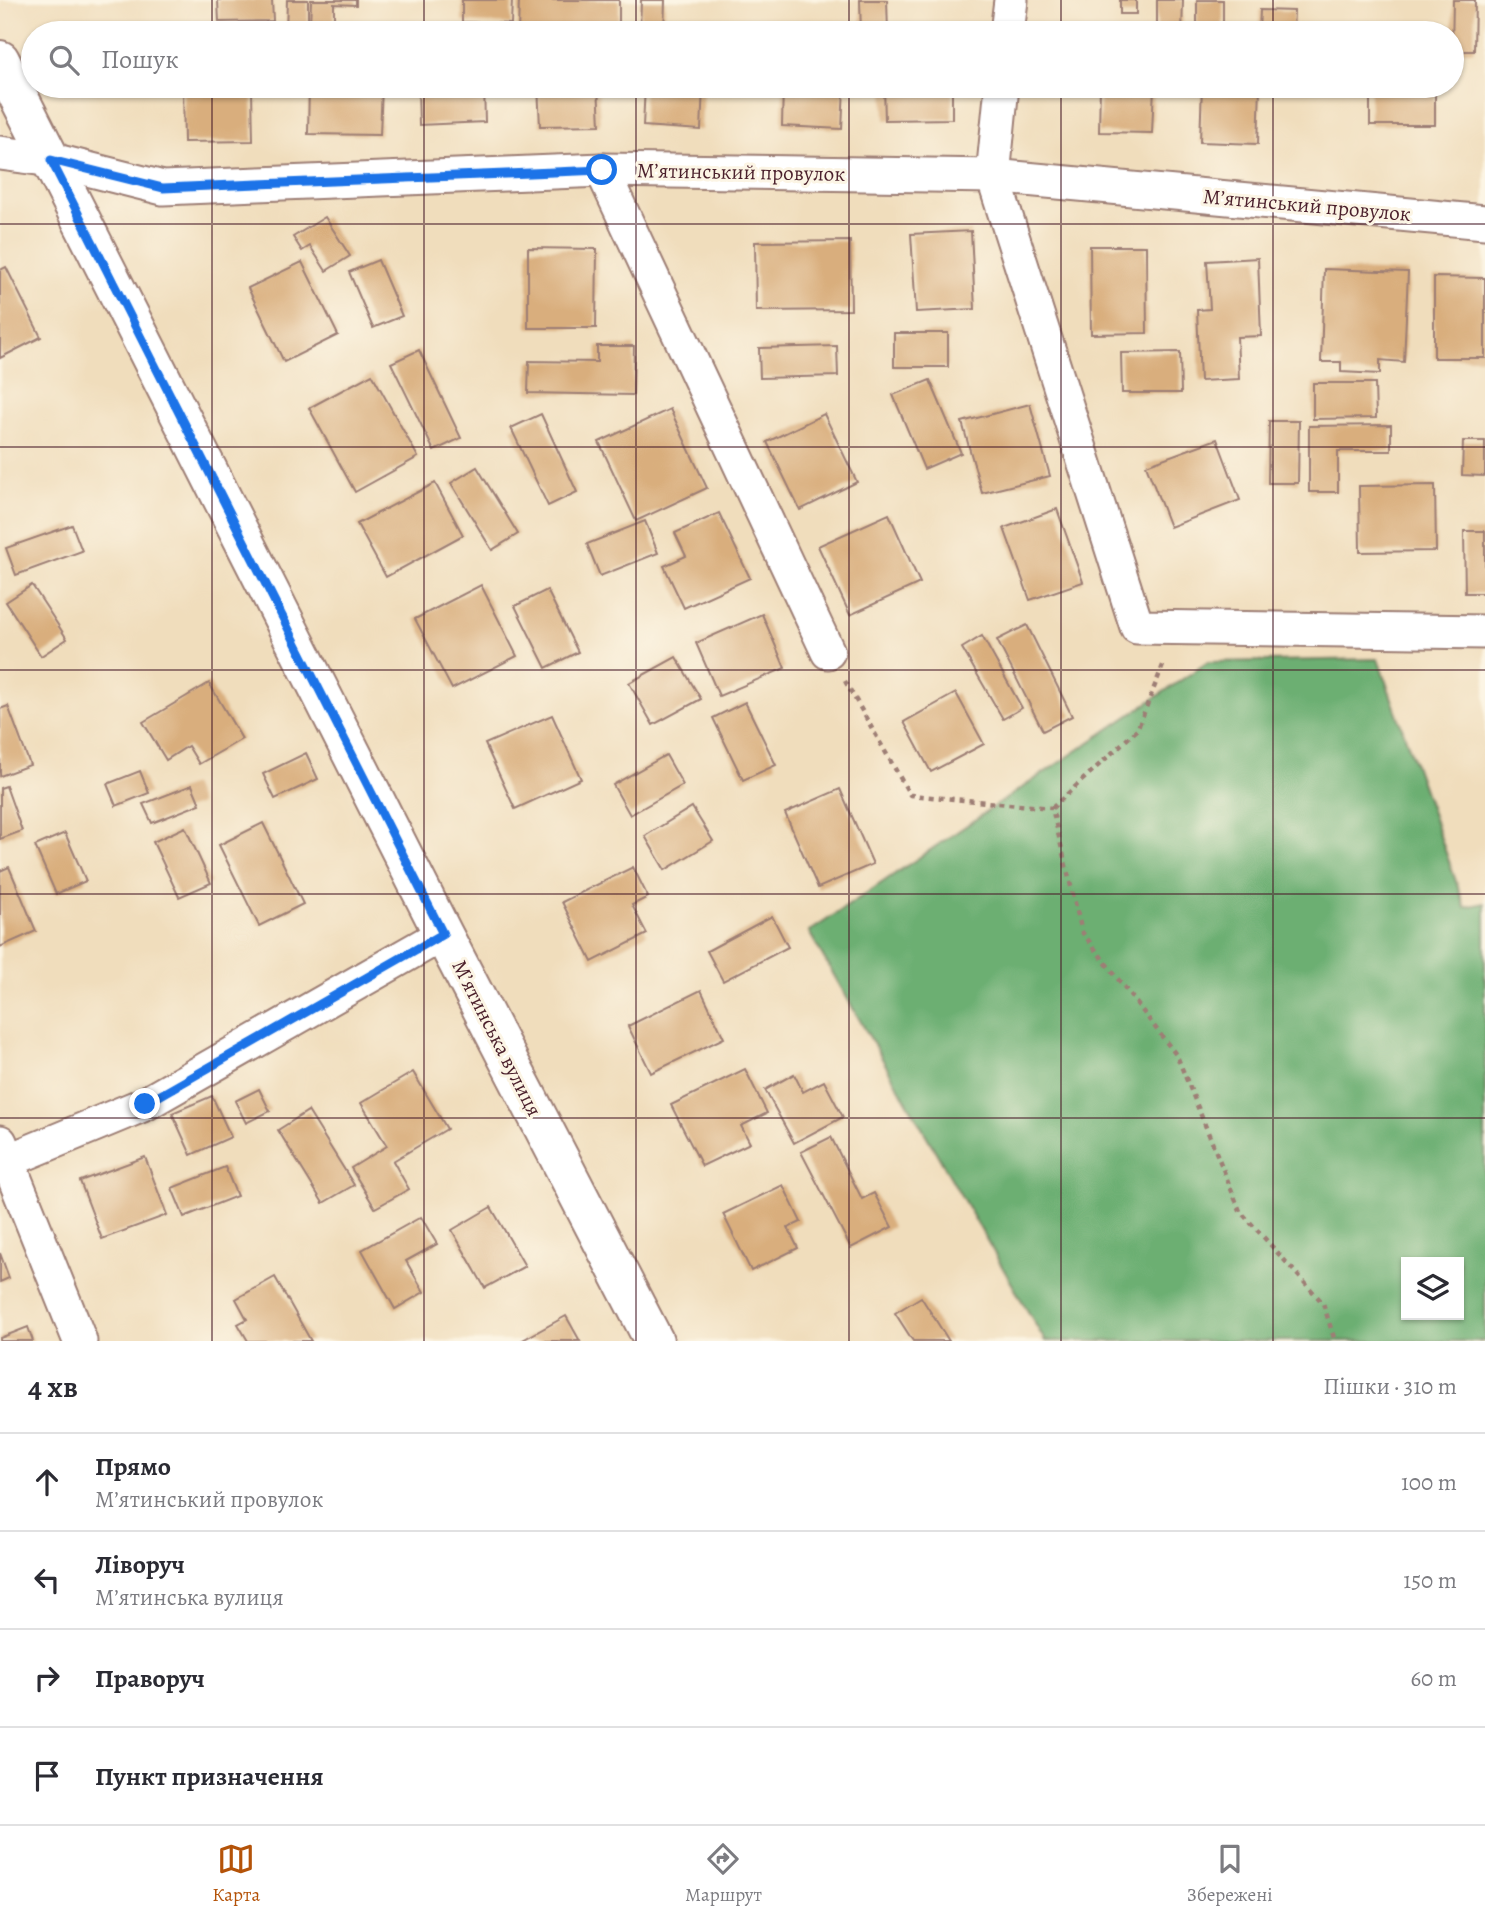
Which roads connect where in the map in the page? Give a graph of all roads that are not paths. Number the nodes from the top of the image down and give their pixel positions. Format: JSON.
{"nodes":[{"id":1,"x":1011,"y":0,"type":"edge"},
{"id":2,"x":1008,"y":21,"type":"edge"},
{"id":3,"x":0,"y":60,"type":"edge"},
{"id":4,"x":1001,"y":98,"type":"edge"},
{"id":5,"x":0,"y":153,"type":"edge"},
{"id":6,"x":51,"y":160,"type":"junction"},
{"id":7,"x":602,"y":170,"type":"junction"},
{"id":8,"x":993,"y":176,"type":"junction"},
{"id":9,"x":1485,"y":222,"type":"edge"},
{"id":10,"x":1485,"y":632,"type":"edge"},
{"id":11,"x":828,"y":652,"type":"road end"},
{"id":12,"x":443,"y":934,"type":"junction"},
{"id":13,"x":3,"y":1156,"type":"edge"},
{"id":14,"x":80,"y":1341,"type":"edge"},
{"id":15,"x":654,"y":1341,"type":"edge"}],
"edges":[{"from":1,"to":2,"type":"street"},
{"from":3,"to":6,"type":"street","name":"Мʼятинська вулиця"},
{"from":4,"to":8,"type":"street"},
{"from":5,"to":6,"type":"street","name":"Мʼятинський провулок"},
{"from":6,"to":7,"type":"street","name":"Мʼятинський провулок"},
{"from":6,"to":12,"type":"street","name":"Мʼятинська вулиця"},
{"from":7,"to":8,"type":"street","name":"Мʼятинський провулок"},
{"from":7,"to":11,"type":"street"},
{"from":8,"to":9,"type":"street","name":"Мʼятинський провулок"},
{"from":8,"to":10,"type":"street"},
{"from":12,"to":13,"type":"street"},
{"from":12,"to":15,"type":"street","name":"Мʼятинська вулиця"},
{"from":13,"to":14,"type":"street"}]}
